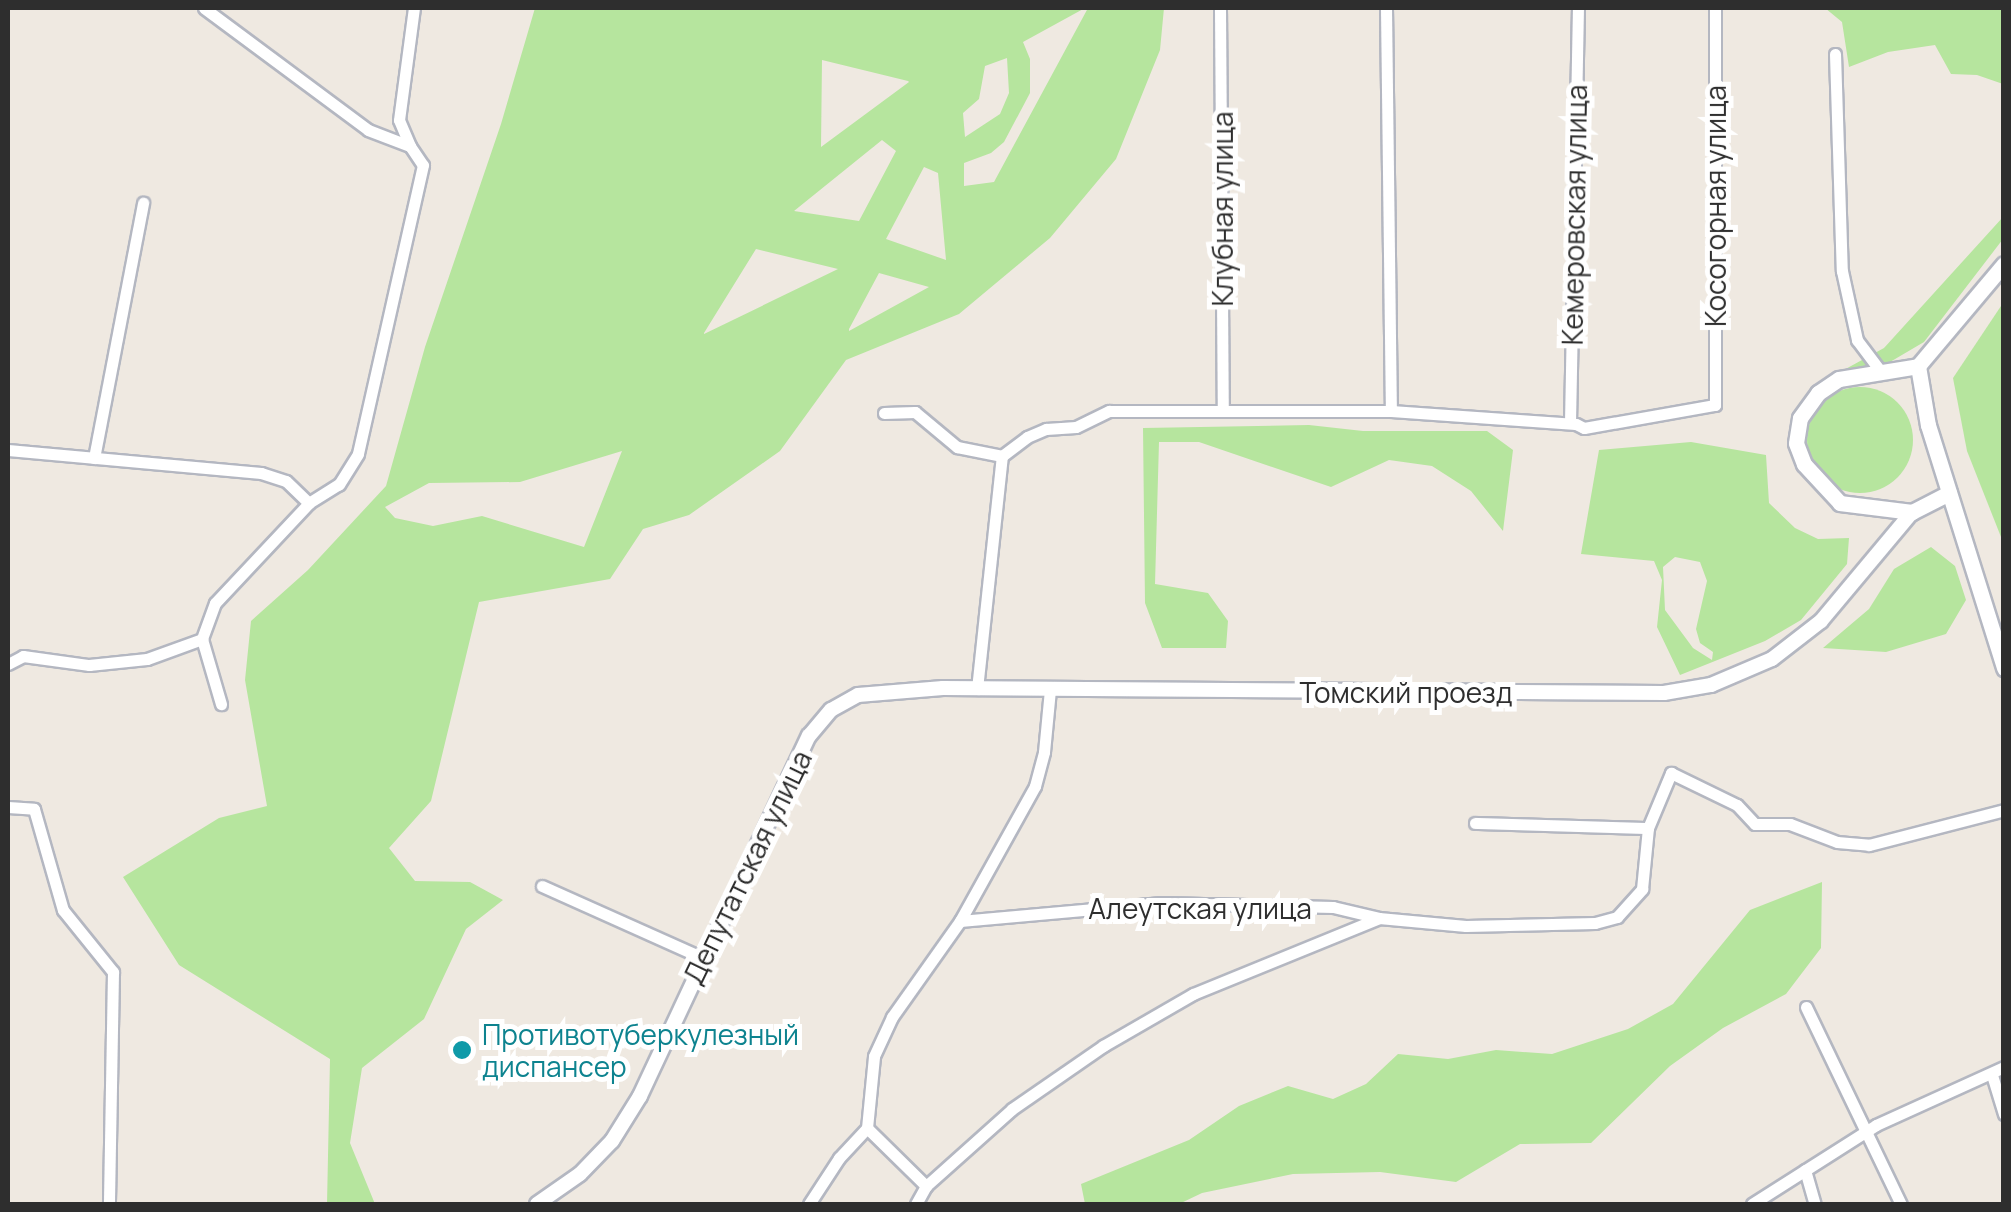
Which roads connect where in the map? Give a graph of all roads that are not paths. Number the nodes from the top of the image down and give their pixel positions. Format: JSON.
{"nodes":[{"id":1,"x":204,"y":8,"type":"edge"},
{"id":2,"x":414,"y":8,"type":"edge"},
{"id":3,"x":1220,"y":8,"type":"edge"},
{"id":4,"x":1386,"y":8,"type":"edge"},
{"id":5,"x":1578,"y":8,"type":"edge"},
{"id":6,"x":1715,"y":8,"type":"edge"},
{"id":7,"x":1836,"y":54,"type":"dead end"},
{"id":8,"x":410,"y":146,"type":"junction"},
{"id":9,"x":143,"y":203,"type":"dead end"},
{"id":10,"x":2004,"y":264,"type":"edge"},
{"id":11,"x":1918,"y":366,"type":"junction"},
{"id":12,"x":1880,"y":370,"type":"junction"},
{"id":13,"x":1223,"y":411,"type":"junction"},
{"id":14,"x":1390,"y":411,"type":"junction"},
{"id":15,"x":884,"y":413,"type":"dead end"},
{"id":16,"x":1573,"y":423,"type":"junction"},
{"id":17,"x":8,"y":450,"type":"edge"},
{"id":18,"x":1002,"y":456,"type":"junction"},
{"id":19,"x":94,"y":458,"type":"junction"},
{"id":20,"x":1949,"y":493,"type":"junction"},
{"id":21,"x":309,"y":503,"type":"junction"},
{"id":22,"x":1912,"y":512,"type":"junction"},
{"id":23,"x":202,"y":639,"type":"junction"},
{"id":24,"x":8,"y":664,"type":"edge"},
{"id":25,"x":2004,"y":668,"type":"edge"},
{"id":26,"x":977,"y":689,"type":"junction"},
{"id":27,"x":1050,"y":690,"type":"junction"},
{"id":28,"x":873,"y":692,"type":"joint"},
{"id":29,"x":222,"y":704,"type":"dead end"},
{"id":30,"x":8,"y":807,"type":"edge"},
{"id":31,"x":2004,"y":810,"type":"edge"},
{"id":32,"x":1475,"y":823,"type":"dead end"},
{"id":33,"x":1648,"y":828,"type":"junction"},
{"id":34,"x":542,"y":886,"type":"dead end"},
{"id":35,"x":1379,"y":918,"type":"junction"},
{"id":36,"x":960,"y":921,"type":"junction"},
{"id":37,"x":703,"y":958,"type":"junction"},
{"id":38,"x":1806,"y":1007,"type":"dead end"},
{"id":39,"x":1998,"y":1071,"type":"edge"},
{"id":40,"x":2004,"y":1114,"type":"edge"},
{"id":41,"x":867,"y":1128,"type":"junction"},
{"id":42,"x":1868,"y":1130,"type":"junction"},
{"id":43,"x":1805,"y":1170,"type":"junction"},
{"id":44,"x":926,"y":1186,"type":"junction"},
{"id":45,"x":109,"y":1204,"type":"edge"},
{"id":46,"x":537,"y":1204,"type":"edge"},
{"id":47,"x":809,"y":1204,"type":"edge"},
{"id":48,"x":916,"y":1204,"type":"edge"},
{"id":49,"x":1752,"y":1204,"type":"edge"},
{"id":50,"x":1815,"y":1204,"type":"edge"},
{"id":51,"x":1902,"y":1204,"type":"edge"}],
"edges":[{"from":1,"to":8,"type":"street"},
{"from":2,"to":8,"type":"street"},
{"from":3,"to":13,"type":"street","name":"Клубная улица"},
{"from":4,"to":14,"type":"street"},
{"from":5,"to":16,"type":"street","name":"Кемеровская улица"},
{"from":6,"to":16,"type":"street","name":"Косогорная улица"},
{"from":7,"to":12,"type":"street"},
{"from":8,"to":21,"type":"street"},
{"from":9,"to":19,"type":"street"},
{"from":10,"to":11,"type":"main road"},
{"from":11,"to":12,"type":"main road"},
{"from":11,"to":20,"type":"main road"},
{"from":12,"to":22,"type":"main road"},
{"from":13,"to":14,"type":"street"},
{"from":13,"to":18,"type":"street"},
{"from":14,"to":16,"type":"street"},
{"from":15,"to":18,"type":"street"},
{"from":17,"to":19,"type":"street"},
{"from":18,"to":26,"type":"street"},
{"from":19,"to":21,"type":"street"},
{"from":20,"to":22,"type":"main road"},
{"from":20,"to":25,"type":"main road"},
{"from":21,"to":23,"type":"street"},
{"from":22,"to":27,"type":"street","name":"Томский проезд"},
{"from":23,"to":24,"type":"street"},
{"from":23,"to":29,"type":"street"},
{"from":26,"to":27,"type":"street","name":"Томский проезд"},
{"from":26,"to":28,"type":"street","name":"Томский проезд"},
{"from":27,"to":36,"type":"street"},
{"from":28,"to":37,"type":"street","name":"Депутатская улица"},
{"from":30,"to":45,"type":"street"},
{"from":31,"to":33,"type":"street","name":"Алеутская улица"},
{"from":32,"to":33,"type":"street"},
{"from":33,"to":35,"type":"street","name":"Алеутская улица"},
{"from":34,"to":37,"type":"street"},
{"from":35,"to":36,"type":"street","name":"Алеутская улица"},
{"from":35,"to":44,"type":"street"},
{"from":36,"to":41,"type":"street"},
{"from":37,"to":46,"type":"street","name":"Депутатская улица"},
{"from":38,"to":42,"type":"street"},
{"from":39,"to":40,"type":"street"},
{"from":39,"to":42,"type":"street"},
{"from":41,"to":44,"type":"street"},
{"from":41,"to":47,"type":"street"},
{"from":42,"to":43,"type":"street"},
{"from":42,"to":51,"type":"street"},
{"from":43,"to":49,"type":"street"},
{"from":43,"to":50,"type":"street"},
{"from":44,"to":48,"type":"street"}]}
